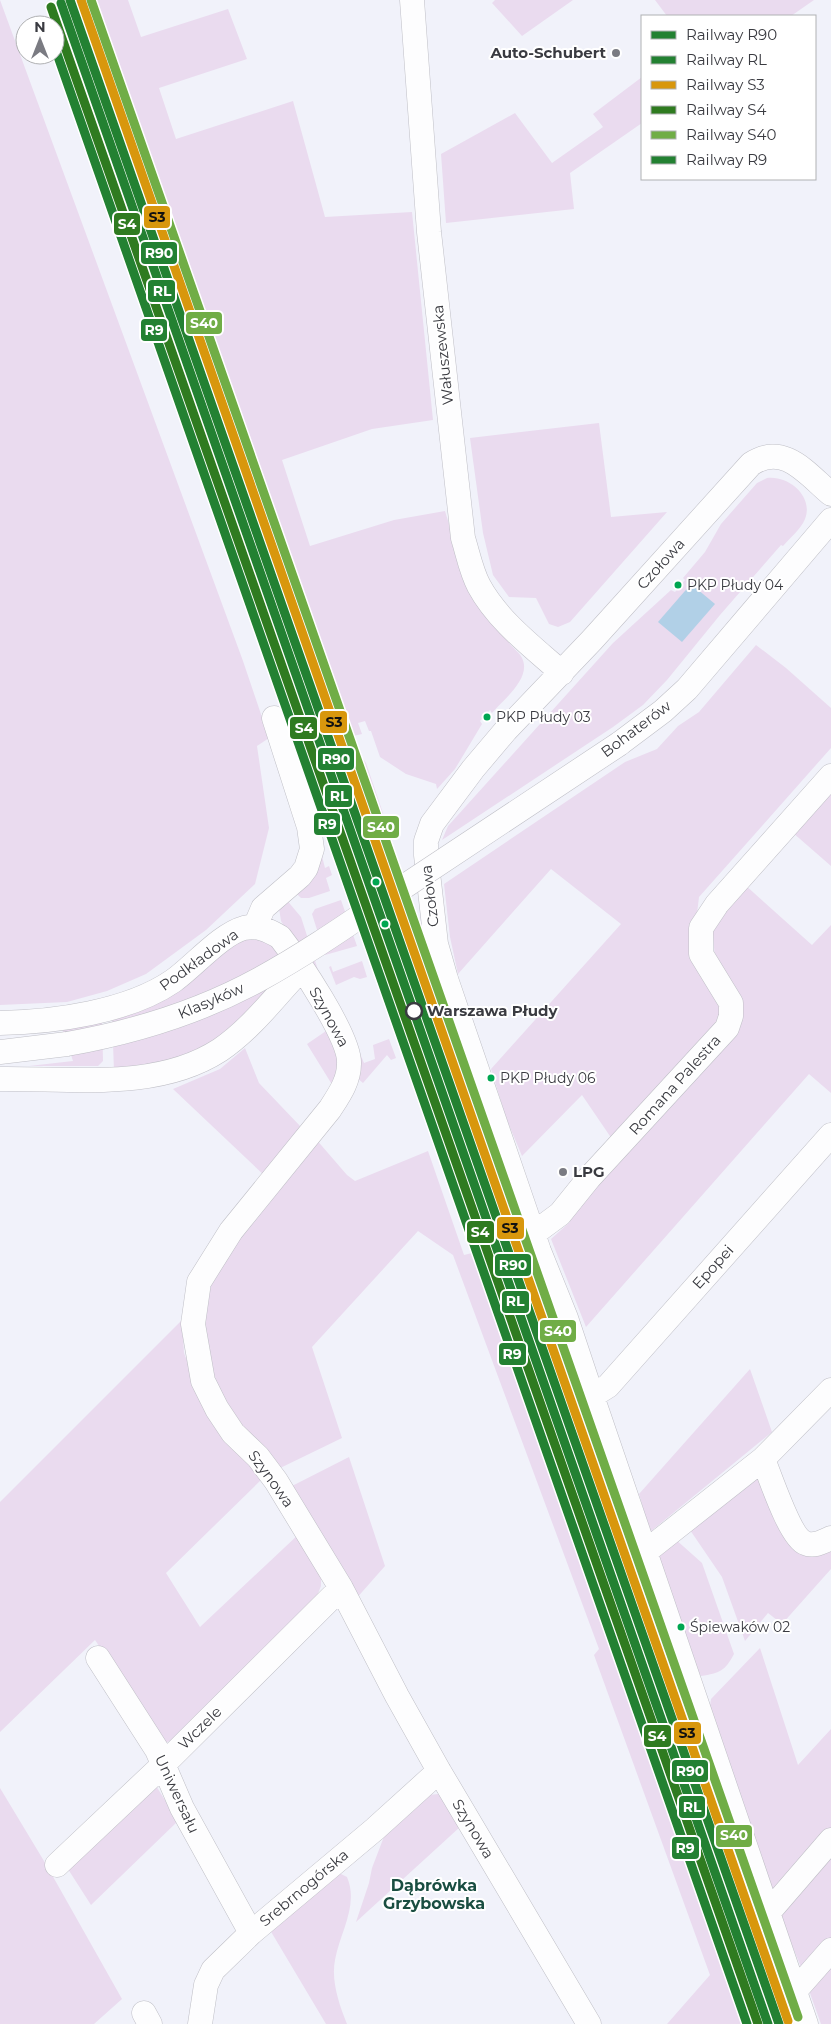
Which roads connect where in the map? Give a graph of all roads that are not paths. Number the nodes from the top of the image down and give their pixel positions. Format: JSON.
{"nodes":[{"id":1,"x":412,"y":0,"type":"edge"},
{"id":2,"x":831,"y":494,"type":"edge"},
{"id":3,"x":831,"y":520,"type":"edge"},
{"id":4,"x":562,"y":673,"type":"junction"},
{"id":5,"x":274,"y":718,"type":"dead end"},
{"id":6,"x":831,"y":776,"type":"edge"},
{"id":7,"x":399,"y":890,"type":"joint"},
{"id":8,"x":255,"y":927,"type":"junction"},
{"id":9,"x":301,"y":969,"type":"junction"},
{"id":10,"x":0,"y":1023,"type":"edge"},
{"id":11,"x":0,"y":1052,"type":"edge"},
{"id":12,"x":0,"y":1079,"type":"edge"},
{"id":13,"x":831,"y":1135,"type":"edge"},
{"id":14,"x":533,"y":1234,"type":"junction"},
{"id":15,"x":831,"y":1390,"type":"edge"},
{"id":16,"x":592,"y":1396,"type":"junction"},
{"id":17,"x":763,"y":1459,"type":"junction"},
{"id":18,"x":831,"y":1538,"type":"edge"},
{"id":19,"x":644,"y":1553,"type":"junction"},
{"id":20,"x":341,"y":1588,"type":"junction"},
{"id":21,"x":98,"y":1658,"type":"dead end"},
{"id":22,"x":164,"y":1764,"type":"junction"},
{"id":23,"x":439,"y":1772,"type":"junction"},
{"id":24,"x":831,"y":1840,"type":"edge"},
{"id":25,"x":57,"y":1865,"type":"dead end"},
{"id":26,"x":768,"y":1913,"type":"junction"},
{"id":27,"x":251,"y":1933,"type":"junction"},
{"id":28,"x":831,"y":1950,"type":"edge"},
{"id":29,"x":794,"y":1992,"type":"junction"},
{"id":30,"x":200,"y":2024,"type":"edge"},
{"id":31,"x":589,"y":2024,"type":"edge"},
{"id":32,"x":806,"y":2024,"type":"edge"}],
"edges":[{"from":1,"to":4,"type":"street","name":"Wałuszewska"},
{"from":2,"to":4,"type":"street","name":"Czołowa"},
{"from":3,"to":7,"type":"street","name":"Bohaterów","bridge":true},
{"from":4,"to":14,"type":"street","name":"Czołowa"},
{"from":5,"to":8,"type":"street","name":"Podkładowa"},
{"from":6,"to":14,"type":"street","name":"Romana Palestra"},
{"from":7,"to":11,"type":"street","name":"Klasyków","bridge":true},
{"from":8,"to":9,"type":"street","name":"Szynowa"},
{"from":8,"to":10,"type":"street","name":"Podkładowa"},
{"from":9,"to":12,"type":"street"},
{"from":9,"to":20,"type":"street","name":"Szynowa"},
{"from":13,"to":16,"type":"street","name":"Epopei"},
{"from":14,"to":16,"type":"street","name":"Czołowa"},
{"from":15,"to":17,"type":"street"},
{"from":16,"to":19,"type":"street","name":"Czołowa"},
{"from":17,"to":18,"type":"street"},
{"from":17,"to":19,"type":"street"},
{"from":19,"to":26,"type":"street","name":"Czołowa"},
{"from":20,"to":22,"type":"street","name":"Wczele"},
{"from":20,"to":23,"type":"street","name":"Szynowa"},
{"from":21,"to":22,"type":"street","name":"Uniwersału"},
{"from":22,"to":25,"type":"street","name":"Wczele"},
{"from":22,"to":27,"type":"street","name":"Uniwersału"},
{"from":23,"to":27,"type":"street","name":"Srebrnogórska"},
{"from":23,"to":31,"type":"street","name":"Szynowa"},
{"from":24,"to":26,"type":"street"},
{"from":26,"to":29,"type":"street","name":"Czołowa"},
{"from":27,"to":30,"type":"street","name":"Srebrnogórska"},
{"from":28,"to":29,"type":"street"},
{"from":29,"to":32,"type":"street","name":"Czołowa"}]}
